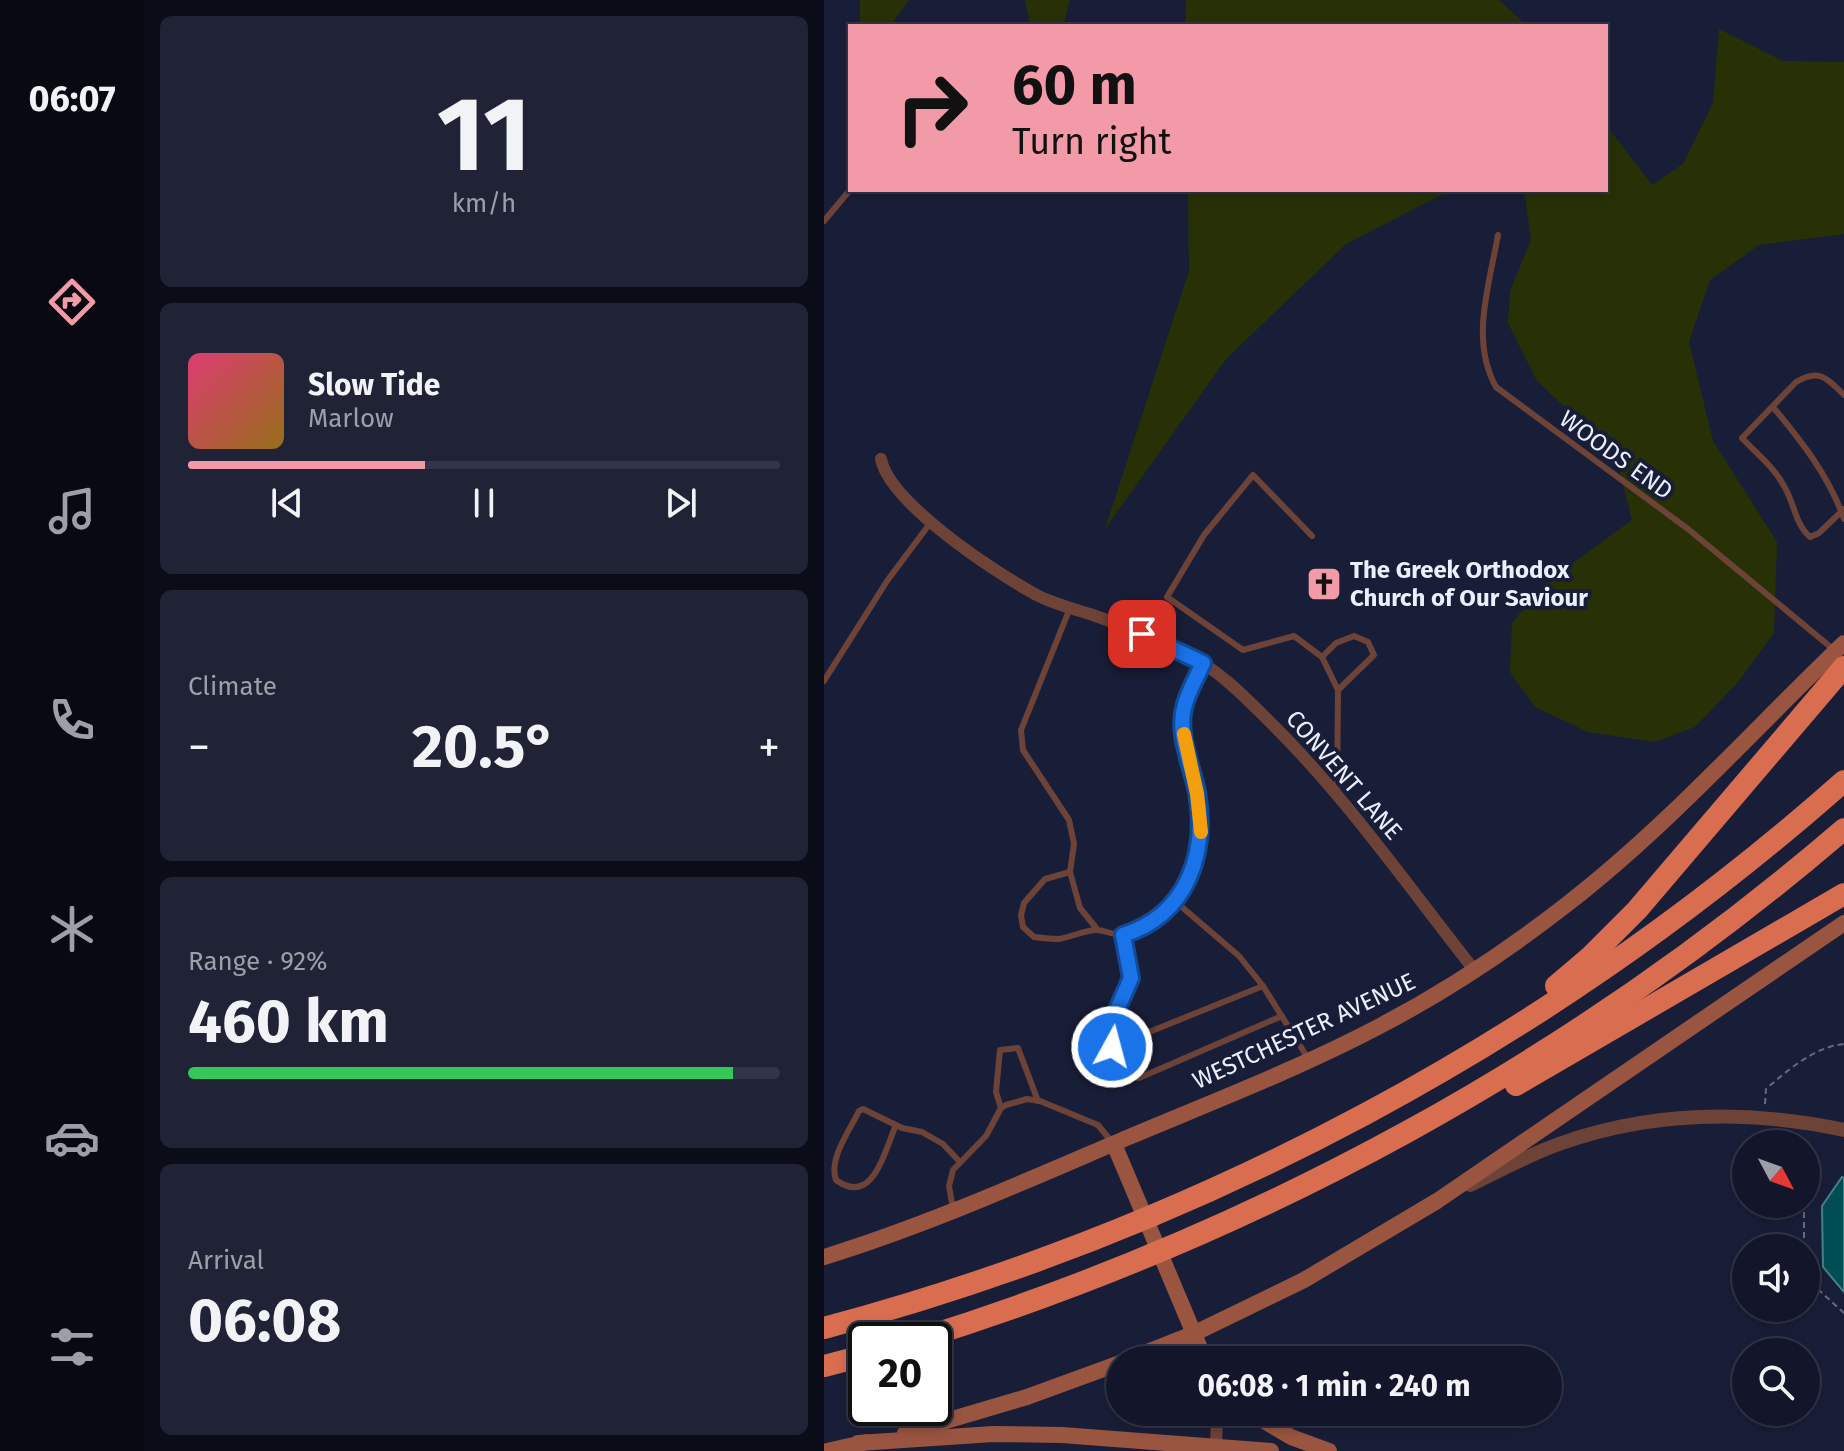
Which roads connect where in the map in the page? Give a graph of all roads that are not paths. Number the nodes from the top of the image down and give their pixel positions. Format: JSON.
{"nodes":[{"id":1,"x":848,"y":192,"type":"edge"},
{"id":2,"x":824,"y":221,"type":"edge"},
{"id":3,"x":1498,"y":235,"type":"dead end"},
{"id":4,"x":1844,"y":395,"type":"edge"},
{"id":5,"x":1773,"y":407,"type":"junction"},
{"id":6,"x":881,"y":459,"type":"dead end"},
{"id":7,"x":1843,"y":513,"type":"edge"},
{"id":8,"x":931,"y":522,"type":"junction"},
{"id":9,"x":1312,"y":536,"type":"dead end"},
{"id":10,"x":1070,"y":607,"type":"junction"},
{"id":11,"x":1841,"y":654,"type":"edge"},
{"id":12,"x":1322,"y":657,"type":"junction"},
{"id":13,"x":1203,"y":663,"type":"junction"},
{"id":14,"x":824,"y":681,"type":"edge"},
{"id":15,"x":1338,"y":690,"type":"junction"},
{"id":16,"x":1844,"y":781,"type":"edge"},
{"id":17,"x":1337,"y":795,"type":"junction"},
{"id":18,"x":1844,"y":829,"type":"edge"},
{"id":19,"x":1070,"y":872,"type":"junction"},
{"id":20,"x":1844,"y":894,"type":"edge"},
{"id":21,"x":1176,"y":902,"type":"junction"},
{"id":22,"x":1844,"y":923,"type":"edge"},
{"id":23,"x":1097,"y":929,"type":"junction"},
{"id":24,"x":1123,"y":935,"type":"junction"},
{"id":25,"x":1475,"y":971,"type":"junction"},
{"id":26,"x":1263,"y":986,"type":"junction"},
{"id":27,"x":1282,"y":1016,"type":"junction"},
{"id":28,"x":1112,"y":1047,"type":"junction"},
{"id":29,"x":1309,"y":1061,"type":"junction"},
{"id":30,"x":1448,"y":1069,"type":"junction"},
{"id":31,"x":1038,"y":1101,"type":"junction"},
{"id":32,"x":1001,"y":1108,"type":"junction"},
{"id":33,"x":896,"y":1125,"type":"junction"},
{"id":34,"x":1423,"y":1125,"type":"junction"},
{"id":35,"x":1844,"y":1130,"type":"edge"},
{"id":36,"x":1114,"y":1144,"type":"junction"},
{"id":37,"x":959,"y":1161,"type":"junction"},
{"id":38,"x":1437,"y":1201,"type":"junction"},
{"id":39,"x":953,"y":1211,"type":"junction"},
{"id":40,"x":824,"y":1257,"type":"edge"},
{"id":41,"x":891,"y":1309,"type":"junction"},
{"id":42,"x":824,"y":1319,"type":"edge"},
{"id":43,"x":824,"y":1328,"type":"edge"},
{"id":44,"x":952,"y":1328,"type":"edge"},
{"id":45,"x":1193,"y":1334,"type":"junction"},
{"id":46,"x":1163,"y":1346,"type":"edge"},
{"id":47,"x":1199,"y":1346,"type":"edge"},
{"id":48,"x":848,"y":1360,"type":"edge"},
{"id":49,"x":824,"y":1366,"type":"edge"},
{"id":50,"x":1106,"y":1368,"type":"edge"},
{"id":51,"x":1217,"y":1426,"type":"edge"},
{"id":52,"x":1273,"y":1426,"type":"edge"},
{"id":53,"x":858,"y":1443,"type":"junction"},
{"id":54,"x":1216,"y":1449,"type":"edge"},
{"id":55,"x":827,"y":1451,"type":"edge"},
{"id":56,"x":1271,"y":1451,"type":"edge"},
{"id":57,"x":1329,"y":1451,"type":"edge"}],
"edges":[{"from":1,"to":2,"type":"lane"},
{"from":3,"to":11,"type":"lane","name":"WOODS END"},
{"from":4,"to":5,"type":"lane"},
{"from":5,"to":7,"type":"lane"},
{"from":5,"to":7,"type":"lane"},
{"from":6,"to":8,"type":"street","name":"CONVENT LANE"},
{"from":8,"to":10,"type":"street","name":"CONVENT LANE"},
{"from":8,"to":14,"type":"lane"},
{"from":9,"to":12,"type":"lane"},
{"from":10,"to":13,"type":"street","name":"CONVENT LANE"},
{"from":10,"to":19,"type":"lane"},
{"from":11,"to":25,"type":"main road","name":"WESTCHESTER AVENUE"},
{"from":11,"to":30,"type":"highway"},
{"from":12,"to":15,"type":"lane"},
{"from":12,"to":15,"type":"lane"},
{"from":13,"to":17,"type":"street","name":"CONVENT LANE"},
{"from":13,"to":21,"type":"lane"},
{"from":15,"to":17,"type":"lane"},
{"from":16,"to":30,"type":"highway"},
{"from":17,"to":25,"type":"street","name":"CONVENT LANE"},
{"from":18,"to":34,"type":"highway"},
{"from":19,"to":23,"type":"lane"},
{"from":19,"to":23,"type":"lane"},
{"from":20,"to":34,"type":"highway"},
{"from":21,"to":24,"type":"lane"},
{"from":21,"to":26,"type":"lane"},
{"from":22,"to":38,"type":"main road"},
{"from":23,"to":24,"type":"lane"},
{"from":24,"to":28,"type":"lane"},
{"from":25,"to":29,"type":"main road","name":"WESTCHESTER AVENUE"},
{"from":26,"to":27,"type":"lane"},
{"from":26,"to":28,"type":"lane"},
{"from":27,"to":28,"type":"lane"},
{"from":27,"to":29,"type":"lane"},
{"from":29,"to":36,"type":"main road","name":"WESTCHESTER AVENUE"},
{"from":30,"to":41,"type":"highway"},
{"from":31,"to":32,"type":"lane"},
{"from":31,"to":32,"type":"lane"},
{"from":31,"to":36,"type":"lane"},
{"from":32,"to":37,"type":"lane"},
{"from":33,"to":33,"type":"lane"},
{"from":33,"to":37,"type":"lane"},
{"from":34,"to":44,"type":"highway"},
{"from":35,"to":38,"type":"street"},
{"from":36,"to":39,"type":"main road","name":"WESTCHESTER AVENUE"},
{"from":36,"to":45,"type":"main road"},
{"from":37,"to":39,"type":"lane"},
{"from":38,"to":45,"type":"main road"},
{"from":39,"to":40,"type":"main road","name":"WESTCHESTER AVENUE"},
{"from":41,"to":42,"type":"highway"},
{"from":41,"to":43,"type":"highway"},
{"from":45,"to":46,"type":"main road"},
{"from":45,"to":47,"type":"main road"},
{"from":48,"to":49,"type":"highway"},
{"from":50,"to":53,"type":"main road"},
{"from":51,"to":54,"type":"street"},
{"from":52,"to":57,"type":"main road"},
{"from":53,"to":54,"type":"main road"},
{"from":53,"to":55,"type":"main road"},
{"from":54,"to":56,"type":"main road"}]}
